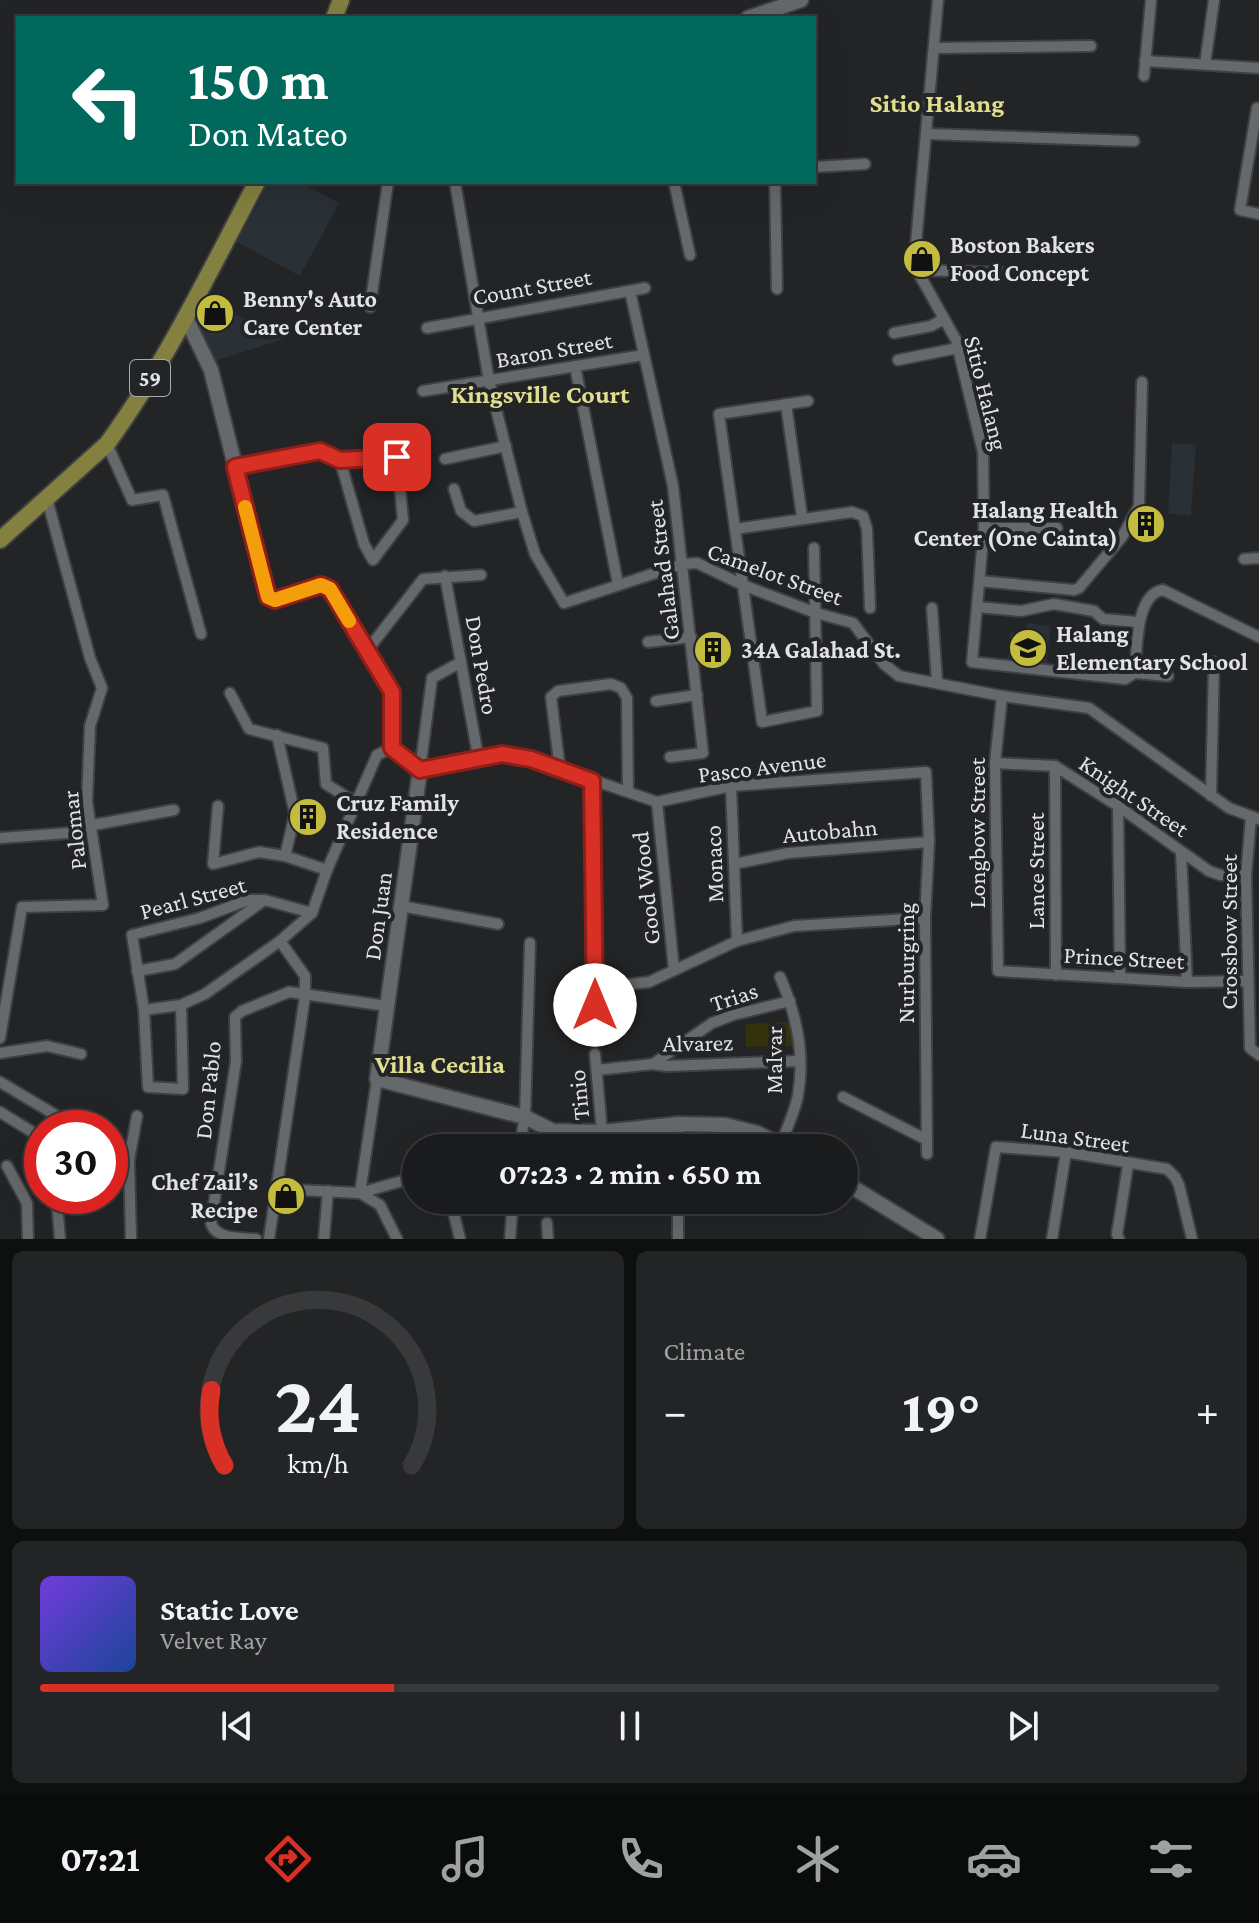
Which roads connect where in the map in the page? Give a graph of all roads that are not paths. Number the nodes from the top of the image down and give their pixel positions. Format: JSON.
{"nodes":[{"id":1,"x":801,"y":0,"type":"edge"},
{"id":2,"x":938,"y":0,"type":"edge"},
{"id":3,"x":1151,"y":0,"type":"edge"},
{"id":4,"x":1214,"y":0,"type":"edge"},
{"id":5,"x":769,"y":15,"type":"edge"},
{"id":6,"x":1091,"y":46,"type":"dead end"},
{"id":7,"x":935,"y":48,"type":"junction"},
{"id":8,"x":1145,"y":61,"type":"junction"},
{"id":9,"x":1205,"y":64,"type":"junction"},
{"id":10,"x":1259,"y":68,"type":"edge"},
{"id":11,"x":1144,"y":76,"type":"dead end"},
{"id":12,"x":1257,"y":108,"type":"edge"},
{"id":13,"x":1256,"y":128,"type":"edge"},
{"id":14,"x":927,"y":134,"type":"junction"},
{"id":15,"x":1134,"y":141,"type":"dead end"},
{"id":16,"x":865,"y":164,"type":"dead end"},
{"id":17,"x":816,"y":167,"type":"edge"},
{"id":18,"x":256,"y":184,"type":"edge"},
{"id":19,"x":388,"y":184,"type":"edge"},
{"id":20,"x":455,"y":184,"type":"edge"},
{"id":21,"x":674,"y":184,"type":"edge"},
{"id":22,"x":775,"y":184,"type":"edge"},
{"id":23,"x":1259,"y":214,"type":"edge"},
{"id":24,"x":690,"y":255,"type":"dead end"},
{"id":25,"x":917,"y":270,"type":"junction"},
{"id":26,"x":1012,"y":273,"type":"dead end"},
{"id":27,"x":645,"y":288,"type":"dead end"},
{"id":28,"x":777,"y":289,"type":"dead end"},
{"id":29,"x":630,"y":291,"type":"junction"},
{"id":30,"x":370,"y":307,"type":"dead end"},
{"id":31,"x":185,"y":316,"type":"junction"},
{"id":32,"x":478,"y":317,"type":"junction"},
{"id":33,"x":944,"y":319,"type":"junction"},
{"id":34,"x":427,"y":328,"type":"dead end"},
{"id":35,"x":894,"y":333,"type":"dead end"},
{"id":36,"x":958,"y":348,"type":"junction"},
{"id":37,"x":644,"y":355,"type":"junction"},
{"id":38,"x":898,"y":360,"type":"dead end"},
{"id":39,"x":575,"y":366,"type":"junction"},
{"id":40,"x":489,"y":381,"type":"junction"},
{"id":41,"x":1142,"y":382,"type":"dead end"},
{"id":42,"x":423,"y":391,"type":"dead end"},
{"id":43,"x":808,"y":401,"type":"dead end"},
{"id":44,"x":786,"y":404,"type":"junction"},
{"id":45,"x":107,"y":444,"type":"junction"},
{"id":46,"x":506,"y":446,"type":"junction"},
{"id":47,"x":445,"y":459,"type":"dead end"},
{"id":48,"x":340,"y":460,"type":"junction"},
{"id":49,"x":235,"y":467,"type":"junction"},
{"id":50,"x":454,"y":489,"type":"dead end"},
{"id":51,"x":47,"y":499,"type":"junction"},
{"id":52,"x":522,"y":512,"type":"junction"},
{"id":53,"x":802,"y":517,"type":"junction"},
{"id":54,"x":984,"y":528,"type":"junction"},
{"id":55,"x":1057,"y":528,"type":"dead end"},
{"id":56,"x":735,"y":529,"type":"junction"},
{"id":57,"x":0,"y":540,"type":"edge"},
{"id":58,"x":814,"y":548,"type":"dead end"},
{"id":59,"x":1259,"y":558,"type":"edge"},
{"id":60,"x":1244,"y":559,"type":"dead end"},
{"id":61,"x":683,"y":564,"type":"junction"},
{"id":62,"x":481,"y":575,"type":"dead end"},
{"id":63,"x":445,"y":576,"type":"junction"},
{"id":64,"x":980,"y":581,"type":"junction"},
{"id":65,"x":618,"y":584,"type":"junction"},
{"id":66,"x":743,"y":585,"type":"junction"},
{"id":67,"x":978,"y":607,"type":"junction"},
{"id":68,"x":870,"y":608,"type":"dead end"},
{"id":69,"x":932,"y":608,"type":"dead end"},
{"id":70,"x":816,"y":613,"type":"junction"},
{"id":71,"x":1138,"y":622,"type":"junction"},
{"id":72,"x":201,"y":634,"type":"dead end"},
{"id":73,"x":691,"y":637,"type":"junction"},
{"id":74,"x":1259,"y":637,"type":"edge"},
{"id":75,"x":648,"y":642,"type":"dead end"},
{"id":76,"x":366,"y":652,"type":"junction"},
{"id":77,"x":461,"y":662,"type":"junction"},
{"id":78,"x":1214,"y":662,"type":"dead end"},
{"id":79,"x":1135,"y":673,"type":"junction"},
{"id":80,"x":1168,"y":676,"type":"dead end"},
{"id":81,"x":937,"y":682,"type":"junction"},
{"id":82,"x":230,"y":693,"type":"dead end"},
{"id":83,"x":697,"y":695,"type":"junction"},
{"id":84,"x":1002,"y":696,"type":"junction"},
{"id":85,"x":656,"y":701,"type":"dead end"},
{"id":86,"x":277,"y":735,"type":"junction"},
{"id":87,"x":392,"y":748,"type":"junction"},
{"id":88,"x":670,"y":757,"type":"dead end"},
{"id":89,"x":479,"y":761,"type":"junction"},
{"id":90,"x":995,"y":763,"type":"junction"},
{"id":91,"x":1055,"y":766,"type":"junction"},
{"id":92,"x":560,"y":769,"type":"junction"},
{"id":93,"x":420,"y":770,"type":"junction"},
{"id":94,"x":926,"y":772,"type":"joint"},
{"id":95,"x":592,"y":781,"type":"junction"},
{"id":96,"x":731,"y":786,"type":"junction"},
{"id":97,"x":628,"y":791,"type":"junction"},
{"id":98,"x":1211,"y":796,"type":"junction"},
{"id":99,"x":657,"y":802,"type":"junction"},
{"id":100,"x":356,"y":803,"type":"junction"},
{"id":101,"x":218,"y":806,"type":"dead end"},
{"id":102,"x":1118,"y":806,"type":"junction"},
{"id":103,"x":174,"y":810,"type":"dead end"},
{"id":104,"x":1255,"y":818,"type":"edge"},
{"id":105,"x":93,"y":825,"type":"junction"},
{"id":106,"x":68,"y":833,"type":"dead end"},
{"id":107,"x":0,"y":838,"type":"edge"},
{"id":108,"x":929,"y":842,"type":"junction"},
{"id":109,"x":1181,"y":852,"type":"junction"},
{"id":110,"x":285,"y":856,"type":"junction"},
{"id":111,"x":734,"y":864,"type":"junction"},
{"id":112,"x":327,"y":870,"type":"junction"},
{"id":113,"x":1246,"y":876,"type":"junction"},
{"id":114,"x":265,"y":900,"type":"junction"},
{"id":115,"x":401,"y":906,"type":"junction"},
{"id":116,"x":312,"y":913,"type":"junction"},
{"id":117,"x":925,"y":918,"type":"junction"},
{"id":118,"x":498,"y":924,"type":"dead end"},
{"id":119,"x":280,"y":941,"type":"junction"},
{"id":120,"x":737,"y":941,"type":"junction"},
{"id":121,"x":530,"y":943,"type":"dead end"},
{"id":122,"x":674,"y":970,"type":"junction"},
{"id":123,"x":137,"y":971,"type":"junction"},
{"id":124,"x":998,"y":971,"type":"joint"},
{"id":125,"x":1056,"y":975,"type":"junction"},
{"id":126,"x":780,"y":977,"type":"dead end"},
{"id":127,"x":1120,"y":978,"type":"junction"},
{"id":128,"x":1248,"y":981,"type":"junction"},
{"id":129,"x":1187,"y":982,"type":"junction"},
{"id":130,"x":595,"y":988,"type":"junction"},
{"id":131,"x":305,"y":996,"type":"junction"},
{"id":132,"x":790,"y":1001,"type":"junction"},
{"id":133,"x":181,"y":1005,"type":"junction"},
{"id":134,"x":595,"y":1005,"type":"dead end"},
{"id":135,"x":387,"y":1006,"type":"junction"},
{"id":136,"x":144,"y":1010,"type":"junction"},
{"id":137,"x":0,"y":1038,"type":"edge"},
{"id":138,"x":1255,"y":1052,"type":"edge"},
{"id":139,"x":0,"y":1053,"type":"edge"},
{"id":140,"x":81,"y":1054,"type":"dead end"},
{"id":141,"x":595,"y":1054,"type":"dead end"},
{"id":142,"x":799,"y":1061,"type":"junction"},
{"id":143,"x":653,"y":1064,"type":"junction"},
{"id":144,"x":597,"y":1070,"type":"junction"},
{"id":145,"x":377,"y":1079,"type":"junction"},
{"id":146,"x":0,"y":1082,"type":"edge"},
{"id":147,"x":843,"y":1097,"type":"dead end"},
{"id":148,"x":47,"y":1110,"type":"edge"},
{"id":149,"x":0,"y":1112,"type":"edge"},
{"id":150,"x":137,"y":1116,"type":"dead end"},
{"id":151,"x":525,"y":1117,"type":"junction"},
{"id":152,"x":679,"y":1124,"type":"junction"},
{"id":153,"x":24,"y":1127,"type":"edge"},
{"id":154,"x":602,"y":1132,"type":"junction"},
{"id":155,"x":522,"y":1134,"type":"edge"},
{"id":156,"x":679,"y":1134,"type":"edge"},
{"id":157,"x":759,"y":1134,"type":"edge"},
{"id":158,"x":788,"y":1134,"type":"edge"},
{"id":159,"x":927,"y":1140,"type":"junction"},
{"id":160,"x":1066,"y":1152,"type":"junction"},
{"id":161,"x":927,"y":1154,"type":"dead end"},
{"id":162,"x":1128,"y":1165,"type":"junction"},
{"id":163,"x":7,"y":1166,"type":"dead end"},
{"id":164,"x":402,"y":1181,"type":"edge"},
{"id":165,"x":277,"y":1189,"type":"junction"},
{"id":166,"x":328,"y":1191,"type":"junction"},
{"id":167,"x":858,"y":1191,"type":"edge"},
{"id":168,"x":360,"y":1193,"type":"junction"},
{"id":169,"x":58,"y":1214,"type":"edge"},
{"id":170,"x":454,"y":1214,"type":"edge"},
{"id":171,"x":512,"y":1214,"type":"edge"},
{"id":172,"x":678,"y":1214,"type":"edge"},
{"id":173,"x":547,"y":1223,"type":"dead end"},
{"id":174,"x":324,"y":1238,"type":"edge"},
{"id":175,"x":28,"y":1239,"type":"edge"},
{"id":176,"x":60,"y":1239,"type":"edge"},
{"id":177,"x":131,"y":1239,"type":"edge"},
{"id":178,"x":256,"y":1239,"type":"edge"},
{"id":179,"x":269,"y":1239,"type":"edge"},
{"id":180,"x":397,"y":1239,"type":"edge"},
{"id":181,"x":460,"y":1239,"type":"edge"},
{"id":182,"x":510,"y":1239,"type":"edge"},
{"id":183,"x":548,"y":1239,"type":"edge"},
{"id":184,"x":678,"y":1239,"type":"edge"},
{"id":185,"x":937,"y":1239,"type":"edge"},
{"id":186,"x":980,"y":1239,"type":"edge"},
{"id":187,"x":1052,"y":1239,"type":"edge"},
{"id":188,"x":1119,"y":1239,"type":"edge"},
{"id":189,"x":1192,"y":1239,"type":"edge"}],
"edges":[{"from":1,"to":5,"type":"street"},
{"from":2,"to":7,"type":"street","name":"Sitio Halang"},
{"from":3,"to":8,"type":"street"},
{"from":4,"to":9,"type":"street"},
{"from":6,"to":7,"type":"street"},
{"from":7,"to":14,"type":"street","name":"Sitio Halang"},
{"from":8,"to":9,"type":"street"},
{"from":8,"to":11,"type":"street"},
{"from":9,"to":10,"type":"street"},
{"from":12,"to":13,"type":"street"},
{"from":13,"to":23,"type":"street"},
{"from":14,"to":15,"type":"street"},
{"from":14,"to":25,"type":"street","name":"Sitio Halang"},
{"from":16,"to":17,"type":"street"},
{"from":18,"to":31,"type":"main road","number":"59"},
{"from":19,"to":30,"type":"street"},
{"from":20,"to":32,"type":"street","name":"Camelot Street"},
{"from":21,"to":24,"type":"street"},
{"from":22,"to":28,"type":"street"},
{"from":25,"to":26,"type":"street"},
{"from":25,"to":33,"type":"street","name":"Sitio Halang"},
{"from":27,"to":29,"type":"street","name":"Count Street"},
{"from":29,"to":32,"type":"street","name":"Count Street"},
{"from":29,"to":37,"type":"street","name":"Galahad Street"},
{"from":31,"to":45,"type":"main road","number":"59"},
{"from":31,"to":49,"type":"street"},
{"from":32,"to":34,"type":"street","name":"Count Street"},
{"from":32,"to":40,"type":"street","name":"Camelot Street"},
{"from":33,"to":35,"type":"street"},
{"from":33,"to":36,"type":"street","name":"Sitio Halang"},
{"from":36,"to":38,"type":"street"},
{"from":36,"to":54,"type":"street","name":"Sitio Halang"},
{"from":37,"to":39,"type":"street","name":"Baron Street"},
{"from":37,"to":61,"type":"street","name":"Galahad Street"},
{"from":39,"to":40,"type":"street","name":"Baron Street"},
{"from":39,"to":65,"type":"street"},
{"from":40,"to":42,"type":"street","name":"Baron Street"},
{"from":40,"to":46,"type":"street","name":"Camelot Street"},
{"from":41,"to":64,"type":"street"},
{"from":43,"to":44,"type":"street"},
{"from":44,"to":53,"type":"street"},
{"from":44,"to":56,"type":"street"},
{"from":45,"to":51,"type":"main road","number":"59"},
{"from":45,"to":72,"type":"street"},
{"from":46,"to":47,"type":"street"},
{"from":46,"to":52,"type":"street","name":"Camelot Street"},
{"from":48,"to":48,"type":"street"},
{"from":48,"to":49,"type":"street"},
{"from":49,"to":76,"type":"street"},
{"from":50,"to":52,"type":"street"},
{"from":51,"to":57,"type":"main road","number":"59"},
{"from":51,"to":105,"type":"street","name":"Palomar"},
{"from":52,"to":65,"type":"street","name":"Camelot Street"},
{"from":53,"to":56,"type":"street"},
{"from":53,"to":68,"type":"street"},
{"from":54,"to":55,"type":"street"},
{"from":54,"to":64,"type":"street","name":"Sitio Halang"},
{"from":56,"to":66,"type":"street"},
{"from":58,"to":70,"type":"street"},
{"from":59,"to":60,"type":"street"},
{"from":61,"to":65,"type":"street","name":"Camelot Street"},
{"from":61,"to":66,"type":"street","name":"Camelot Street"},
{"from":61,"to":73,"type":"street","name":"Galahad Street"},
{"from":62,"to":63,"type":"street"},
{"from":63,"to":76,"type":"street"},
{"from":63,"to":77,"type":"street","name":"Don Pedro"},
{"from":64,"to":67,"type":"street","name":"Sitio Halang"},
{"from":66,"to":70,"type":"street","name":"Camelot Street"},
{"from":66,"to":70,"type":"street"},
{"from":67,"to":71,"type":"street"},
{"from":67,"to":79,"type":"street","name":"Sitio Halang"},
{"from":69,"to":81,"type":"street"},
{"from":70,"to":81,"type":"street","name":"Camelot Street"},
{"from":71,"to":74,"type":"street"},
{"from":71,"to":79,"type":"street"},
{"from":73,"to":75,"type":"street"},
{"from":73,"to":83,"type":"street","name":"Galahad Street"},
{"from":76,"to":87,"type":"street"},
{"from":77,"to":89,"type":"street","name":"Don Pedro"},
{"from":77,"to":93,"type":"street"},
{"from":78,"to":98,"type":"street"},
{"from":79,"to":80,"type":"street"},
{"from":81,"to":84,"type":"street","name":"Camelot Street"},
{"from":82,"to":86,"type":"street"},
{"from":83,"to":85,"type":"street"},
{"from":83,"to":88,"type":"street","name":"Galahad Street"},
{"from":84,"to":90,"type":"street","name":"Longbow Street"},
{"from":84,"to":98,"type":"street","name":"Camelot Street"},
{"from":86,"to":100,"type":"street"},
{"from":86,"to":110,"type":"street"},
{"from":87,"to":93,"type":"street"},
{"from":87,"to":100,"type":"street"},
{"from":89,"to":92,"type":"street"},
{"from":89,"to":93,"type":"street"},
{"from":90,"to":91,"type":"street","name":"Knight Street"},
{"from":90,"to":124,"type":"street","name":"Longbow Street"},
{"from":91,"to":102,"type":"street","name":"Knight Street"},
{"from":91,"to":125,"type":"street","name":"Lance Street"},
{"from":92,"to":95,"type":"street"},
{"from":92,"to":97,"type":"street"},
{"from":93,"to":115,"type":"street","name":"Don Juan"},
{"from":94,"to":96,"type":"street","name":"Pasco Avenue"},
{"from":94,"to":108,"type":"street","name":"Nurburgring"},
{"from":95,"to":97,"type":"street"},
{"from":95,"to":130,"type":"street"},
{"from":96,"to":99,"type":"street","name":"Pasco Avenue"},
{"from":96,"to":111,"type":"street","name":"Monaco"},
{"from":97,"to":99,"type":"street"},
{"from":98,"to":104,"type":"street","name":"Camelot Street"},
{"from":99,"to":122,"type":"street","name":"Good Wood"},
{"from":100,"to":112,"type":"street"},
{"from":101,"to":110,"type":"street"},
{"from":102,"to":109,"type":"street","name":"Knight Street"},
{"from":102,"to":127,"type":"street"},
{"from":103,"to":105,"type":"street"},
{"from":104,"to":113,"type":"street","name":"Crossbow Street"},
{"from":105,"to":137,"type":"street","name":"Palomar"},
{"from":106,"to":107,"type":"street"},
{"from":108,"to":111,"type":"street","name":"Autobahn"},
{"from":108,"to":117,"type":"street","name":"Nurburgring"},
{"from":109,"to":113,"type":"street","name":"Knight Street"},
{"from":109,"to":129,"type":"street"},
{"from":110,"to":112,"type":"street"},
{"from":111,"to":120,"type":"street","name":"Monaco"},
{"from":112,"to":116,"type":"street"},
{"from":113,"to":128,"type":"street","name":"Crossbow Street"},
{"from":114,"to":116,"type":"street","name":"Pearl Street"},
{"from":114,"to":123,"type":"street"},
{"from":114,"to":123,"type":"street","name":"Pearl Street"},
{"from":115,"to":118,"type":"street"},
{"from":115,"to":135,"type":"street","name":"Don Juan"},
{"from":116,"to":119,"type":"street"},
{"from":117,"to":120,"type":"street"},
{"from":117,"to":159,"type":"street","name":"Nurburgring"},
{"from":119,"to":131,"type":"street"},
{"from":119,"to":133,"type":"street"},
{"from":120,"to":122,"type":"street"},
{"from":121,"to":151,"type":"street"},
{"from":122,"to":130,"type":"street"},
{"from":123,"to":136,"type":"street"},
{"from":124,"to":125,"type":"street","name":"Prince Street"},
{"from":125,"to":127,"type":"street","name":"Prince Street"},
{"from":126,"to":132,"type":"street","name":"Malvar"},
{"from":127,"to":129,"type":"street","name":"Prince Street"},
{"from":128,"to":129,"type":"street","name":"Prince Street"},
{"from":128,"to":138,"type":"street","name":"Crossbow Street"},
{"from":130,"to":134,"type":"street"},
{"from":131,"to":135,"type":"street","name":"Don Pablo"},
{"from":131,"to":165,"type":"street"},
{"from":131,"to":178,"type":"street","name":"Don Pablo"},
{"from":132,"to":142,"type":"street","name":"Malvar"},
{"from":132,"to":143,"type":"street","name":"Trias"},
{"from":133,"to":136,"type":"street"},
{"from":133,"to":136,"type":"street"},
{"from":135,"to":145,"type":"street","name":"Don Juan"},
{"from":139,"to":140,"type":"street"},
{"from":141,"to":144,"type":"street","name":"Tinio"},
{"from":142,"to":143,"type":"street","name":"Alvarez"},
{"from":142,"to":158,"type":"street","name":"Malvar"},
{"from":143,"to":144,"type":"street","name":"Alvarez"},
{"from":144,"to":154,"type":"street","name":"Tinio"},
{"from":145,"to":151,"type":"street"},
{"from":145,"to":168,"type":"street","name":"Don Juan"},
{"from":146,"to":148,"type":"street"},
{"from":147,"to":159,"type":"street"},
{"from":149,"to":153,"type":"street"},
{"from":150,"to":177,"type":"street"},
{"from":151,"to":154,"type":"street"},
{"from":151,"to":155,"type":"street"},
{"from":152,"to":154,"type":"street"},
{"from":152,"to":156,"type":"street"},
{"from":152,"to":157,"type":"street"},
{"from":159,"to":161,"type":"street","name":"Nurburgring"},
{"from":160,"to":162,"type":"street","name":"Luna Street"},
{"from":160,"to":186,"type":"street","name":"Luna Street"},
{"from":160,"to":187,"type":"street"},
{"from":162,"to":188,"type":"street"},
{"from":162,"to":189,"type":"street","name":"Luna Street"},
{"from":163,"to":175,"type":"street"},
{"from":164,"to":168,"type":"street"},
{"from":165,"to":166,"type":"street"},
{"from":165,"to":179,"type":"street"},
{"from":166,"to":168,"type":"street"},
{"from":166,"to":174,"type":"street"},
{"from":167,"to":185,"type":"street"},
{"from":168,"to":180,"type":"street"},
{"from":169,"to":176,"type":"street"},
{"from":170,"to":181,"type":"street"},
{"from":171,"to":182,"type":"street"},
{"from":172,"to":184,"type":"street"},
{"from":173,"to":183,"type":"street"}]}
